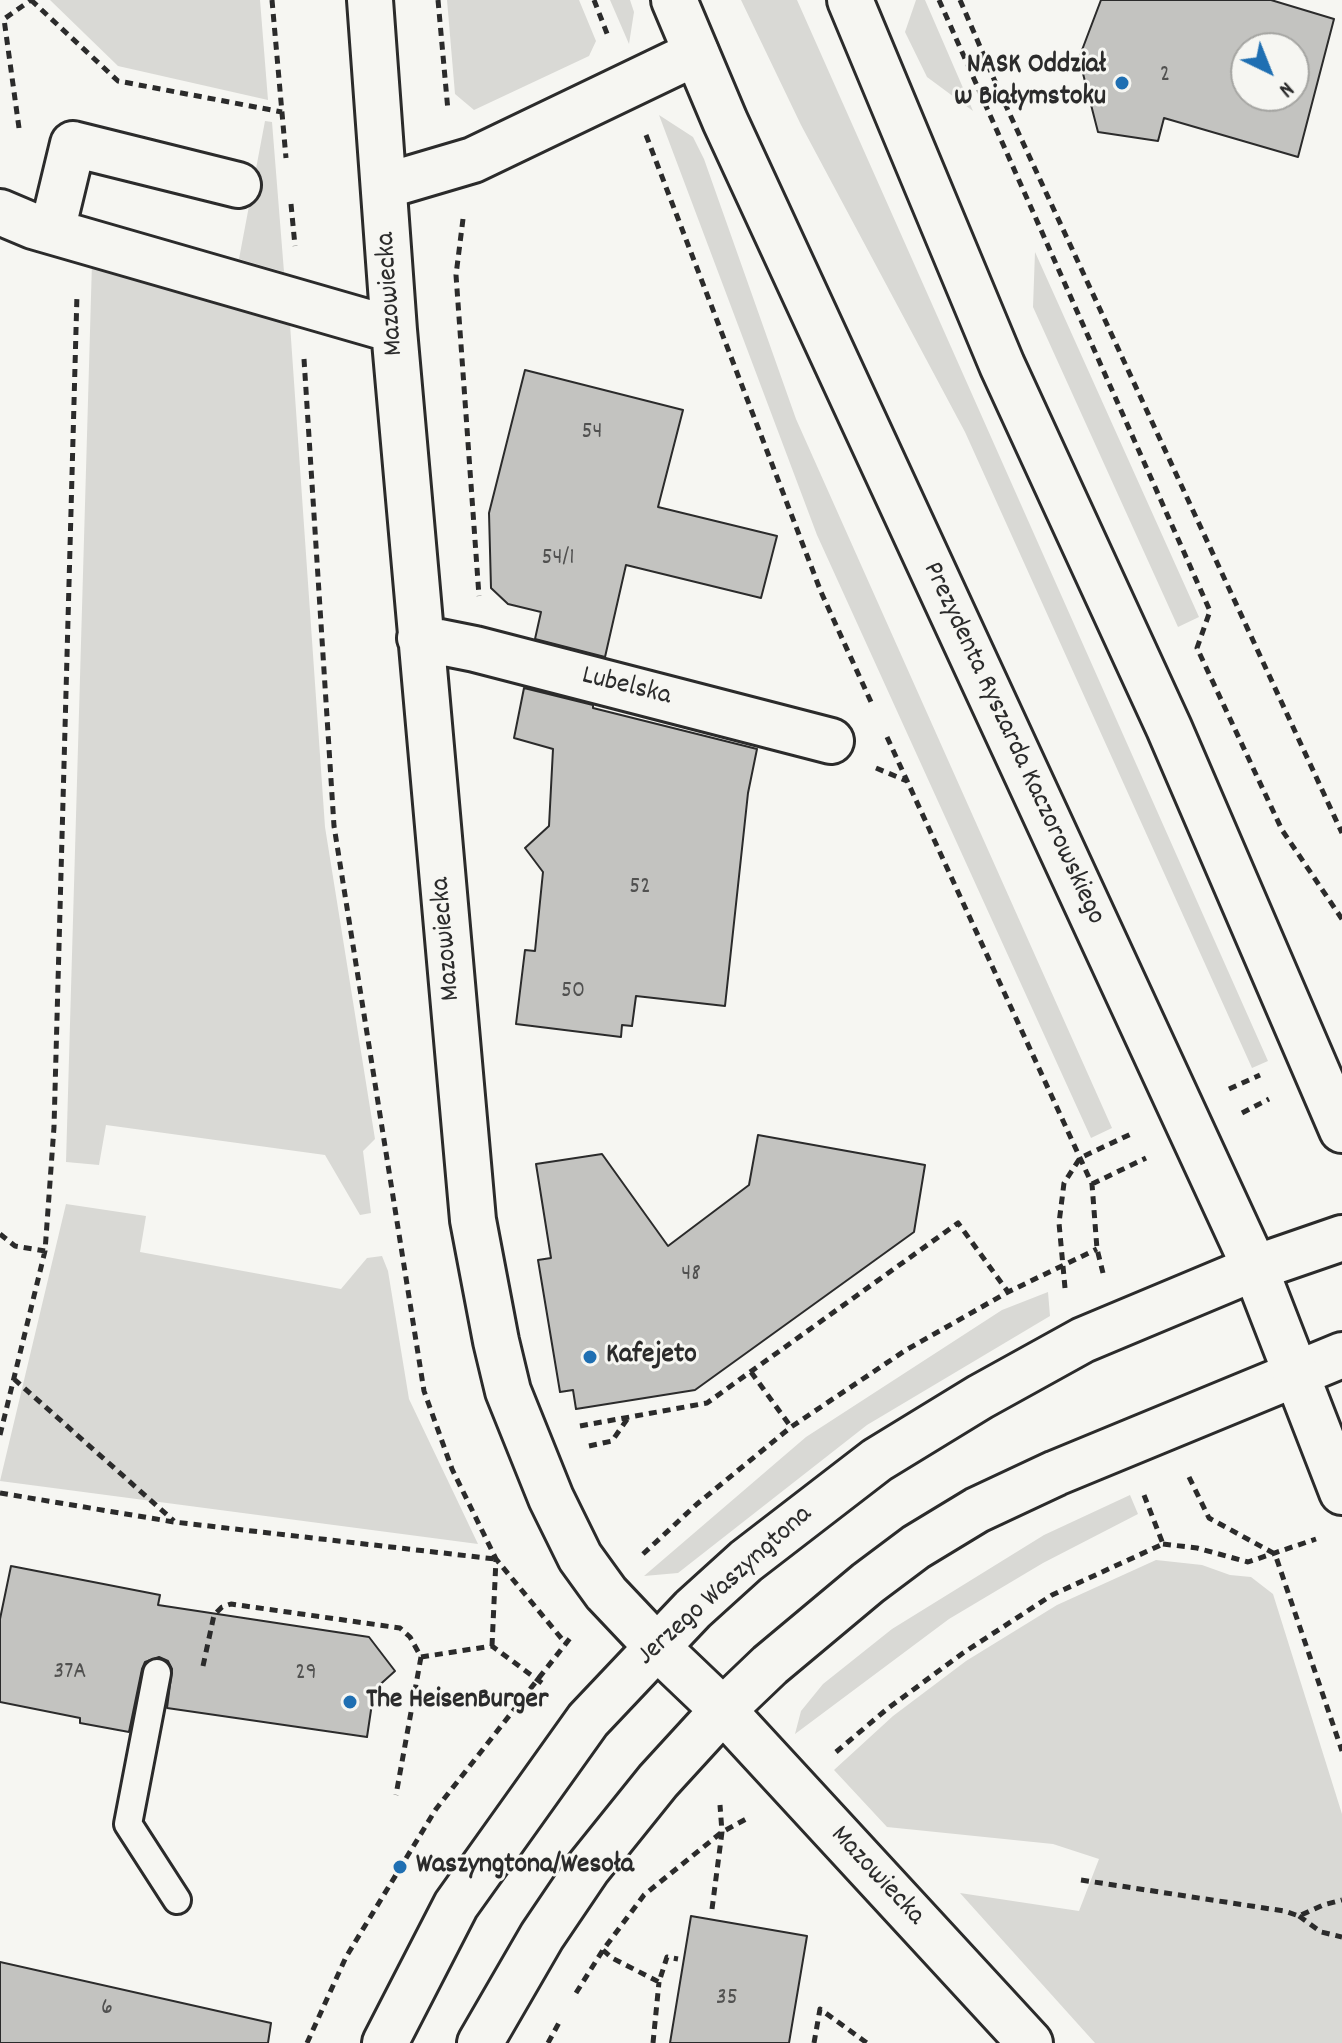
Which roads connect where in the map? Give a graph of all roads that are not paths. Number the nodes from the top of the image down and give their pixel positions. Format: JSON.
{"nodes":[{"id":1,"x":370,"y":0,"type":"edge"},
{"id":2,"x":674,"y":0,"type":"edge"},
{"id":3,"x":850,"y":0,"type":"edge"},
{"id":4,"x":696,"y":53,"type":"junction"},
{"id":5,"x":238,"y":185,"type":"dead end"},
{"id":6,"x":385,"y":186,"type":"junction"},
{"id":7,"x":0,"y":212,"type":"edge"},
{"id":8,"x":66,"y":235,"type":"junction"},
{"id":9,"x":394,"y":330,"type":"junction"},
{"id":10,"x":420,"y":638,"type":"junction"},
{"id":11,"x":831,"y":741,"type":"dead end"},
{"id":12,"x":1342,"y":1130,"type":"edge"},
{"id":13,"x":1342,"y":1238,"type":"edge"},
{"id":14,"x":1255,"y":1268,"type":"junction"},
{"id":15,"x":1342,"y":1355,"type":"edge"},
{"id":16,"x":1297,"y":1372,"type":"junction"},
{"id":17,"x":1342,"y":1492,"type":"edge"},
{"id":18,"x":657,"y":1647,"type":"junction"},
{"id":19,"x":157,"y":1673,"type":"dead end"},
{"id":20,"x":723,"y":1710,"type":"junction"},
{"id":21,"x":177,"y":1900,"type":"dead end"},
{"id":22,"x":385,"y":2043,"type":"edge"},
{"id":23,"x":480,"y":2043,"type":"edge"},
{"id":24,"x":1030,"y":2043,"type":"edge"}],
"edges":[{"from":1,"to":6,"type":"street","name":"Mazowiecka"},
{"from":2,"to":4,"type":"street","name":"Prezydenta Ryszarda Kaczorowskiego"},
{"from":3,"to":12,"type":"street"},
{"from":4,"to":6,"type":"street"},
{"from":4,"to":14,"type":"street","name":"Prezydenta Ryszarda Kaczorowskiego"},
{"from":5,"to":8,"type":"street"},
{"from":6,"to":9,"type":"street","name":"Mazowiecka"},
{"from":7,"to":8,"type":"street"},
{"from":8,"to":9,"type":"street"},
{"from":9,"to":10,"type":"street","name":"Mazowiecka"},
{"from":10,"to":11,"type":"street","name":"Lubelska"},
{"from":10,"to":18,"type":"street","name":"Mazowiecka"},
{"from":13,"to":14,"type":"street","name":"Jerzego Waszyngtona"},
{"from":14,"to":16,"type":"street","name":"Prezydenta Ryszarda Kaczorowskiego"},
{"from":14,"to":18,"type":"street","name":"Jerzego Waszyngtona"},
{"from":15,"to":16,"type":"street"},
{"from":16,"to":17,"type":"street","name":"Prezydenta Ryszarda Kaczorowskiego"},
{"from":16,"to":20,"type":"street"},
{"from":18,"to":20,"type":"street","name":"Mazowiecka"},
{"from":18,"to":22,"type":"street","name":"Jerzego Waszyngtona"},
{"from":19,"to":21,"type":"lane"},
{"from":20,"to":23,"type":"street"},
{"from":20,"to":24,"type":"street","name":"Mazowiecka"}]}
